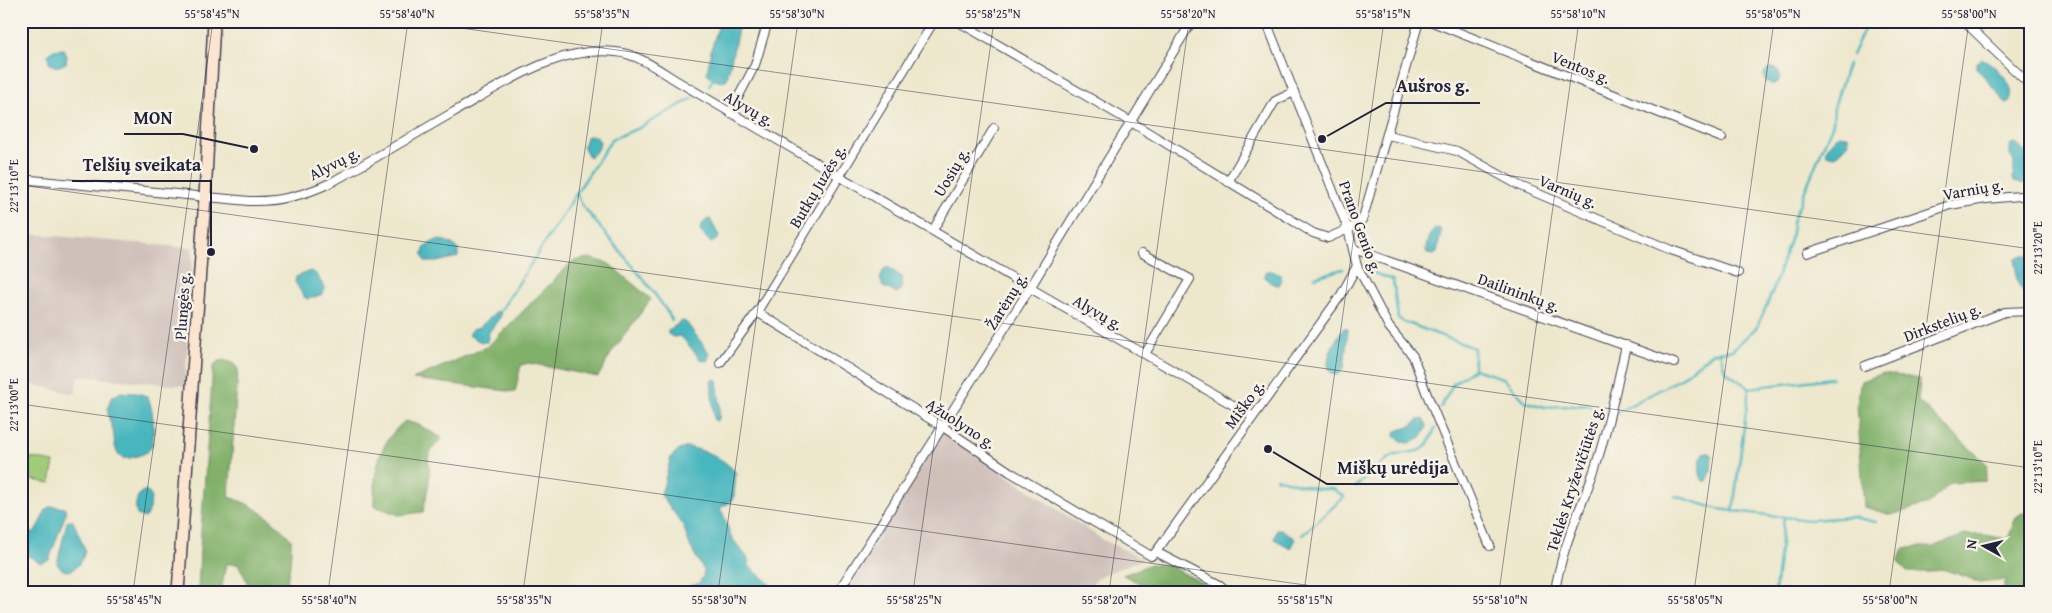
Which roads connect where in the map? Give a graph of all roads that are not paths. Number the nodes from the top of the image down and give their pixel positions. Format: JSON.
{"nodes":[{"id":1,"x":214,"y":21,"type":"edge"},
{"id":2,"x":768,"y":21,"type":"edge"},
{"id":3,"x":934,"y":21,"type":"edge"},
{"id":4,"x":956,"y":21,"type":"edge"},
{"id":5,"x":1192,"y":21,"type":"edge"},
{"id":6,"x":1266,"y":21,"type":"edge"},
{"id":7,"x":1419,"y":21,"type":"edge"},
{"id":8,"x":1430,"y":21,"type":"edge"},
{"id":9,"x":1962,"y":21,"type":"edge"},
{"id":10,"x":2031,"y":86,"type":"edge"},
{"id":11,"x":1294,"y":92,"type":"junction"},
{"id":12,"x":730,"y":113,"type":"junction"},
{"id":13,"x":1130,"y":122,"type":"junction"},
{"id":14,"x":994,"y":128,"type":"dead end"},
{"id":15,"x":1388,"y":135,"type":"junction"},
{"id":16,"x":1722,"y":138,"type":"dead end"},
{"id":17,"x":839,"y":176,"type":"junction"},
{"id":18,"x":21,"y":179,"type":"edge"},
{"id":19,"x":1228,"y":182,"type":"junction"},
{"id":20,"x":2031,"y":195,"type":"edge"},
{"id":21,"x":205,"y":197,"type":"junction"},
{"id":22,"x":1348,"y":229,"type":"junction"},
{"id":23,"x":933,"y":230,"type":"junction"},
{"id":24,"x":1354,"y":249,"type":"junction"},
{"id":25,"x":1142,"y":253,"type":"dead end"},
{"id":26,"x":1807,"y":253,"type":"dead end"},
{"id":27,"x":1358,"y":266,"type":"junction"},
{"id":28,"x":1738,"y":273,"type":"dead end"},
{"id":29,"x":1030,"y":288,"type":"junction"},
{"id":30,"x":2031,"y":311,"type":"edge"},
{"id":31,"x":757,"y":312,"type":"junction"},
{"id":32,"x":1626,"y":345,"type":"junction"},
{"id":33,"x":1145,"y":354,"type":"junction"},
{"id":34,"x":1674,"y":362,"type":"dead end"},
{"id":35,"x":720,"y":364,"type":"dead end"},
{"id":36,"x":1866,"y":366,"type":"dead end"},
{"id":37,"x":1252,"y":416,"type":"junction"},
{"id":38,"x":943,"y":427,"type":"junction"},
{"id":39,"x":1490,"y":546,"type":"dead end"},
{"id":40,"x":1153,"y":554,"type":"junction"},
{"id":41,"x":178,"y":592,"type":"edge"},
{"id":42,"x":838,"y":592,"type":"edge"},
{"id":43,"x":1228,"y":592,"type":"edge"},
{"id":44,"x":1555,"y":592,"type":"edge"}],
"edges":[{"from":1,"to":21,"type":"main road","name":"Plungės g."},
{"from":2,"to":12,"type":"street"},
{"from":3,"to":17,"type":"street","name":"Butkų Juzės g."},
{"from":4,"to":13,"type":"street"},
{"from":5,"to":13,"type":"street","name":"Žarėnų g."},
{"from":6,"to":11,"type":"street","name":"Prano Genio g."},
{"from":7,"to":15,"type":"street"},
{"from":8,"to":16,"type":"street","name":"Ventos g."},
{"from":9,"to":10,"type":"street"},
{"from":11,"to":19,"type":"street"},
{"from":11,"to":22,"type":"street","name":"Prano Genio g."},
{"from":12,"to":17,"type":"street","name":"Alyvų g."},
{"from":12,"to":21,"type":"street","name":"Alyvų g."},
{"from":13,"to":19,"type":"street"},
{"from":13,"to":29,"type":"street","name":"Žarėnų g."},
{"from":14,"to":23,"type":"street","name":"Uosių g."},
{"from":15,"to":22,"type":"street"},
{"from":15,"to":28,"type":"street","name":"Varnių g."},
{"from":17,"to":23,"type":"street","name":"Alyvų g."},
{"from":17,"to":31,"type":"street","name":"Butkų Juzės g."},
{"from":18,"to":21,"type":"street","name":"Alyvų g."},
{"from":19,"to":22,"type":"street"},
{"from":20,"to":26,"type":"street","name":"Varnių g."},
{"from":21,"to":41,"type":"main road","name":"Plungės g."},
{"from":22,"to":24,"type":"street","name":"Prano Genio g."},
{"from":23,"to":29,"type":"street","name":"Alyvų g."},
{"from":24,"to":27,"type":"street","name":"Prano Genio g."},
{"from":24,"to":32,"type":"street","name":"Dailininkų g."},
{"from":25,"to":33,"type":"street"},
{"from":27,"to":37,"type":"street","name":"Miško g."},
{"from":27,"to":39,"type":"street","name":"Prano Genio g."},
{"from":29,"to":33,"type":"street","name":"Alyvų g."},
{"from":29,"to":38,"type":"street","name":"Žarėnų g."},
{"from":30,"to":36,"type":"street","name":"Dirkstelių g."},
{"from":31,"to":35,"type":"street","name":"Butkų Juzės g."},
{"from":31,"to":38,"type":"street","name":"Ąžuolyno g."},
{"from":32,"to":34,"type":"street","name":"Dailininkų g."},
{"from":32,"to":44,"type":"street","name":"Teklės Kryževičiūtės g."},
{"from":33,"to":37,"type":"street","name":"Alyvų g."},
{"from":37,"to":40,"type":"street","name":"Miško g."},
{"from":38,"to":40,"type":"street","name":"Ąžuolyno g."},
{"from":38,"to":42,"type":"street","name":"Žarėnų g."},
{"from":40,"to":43,"type":"street","name":"Ąžuolyno g."}]}
